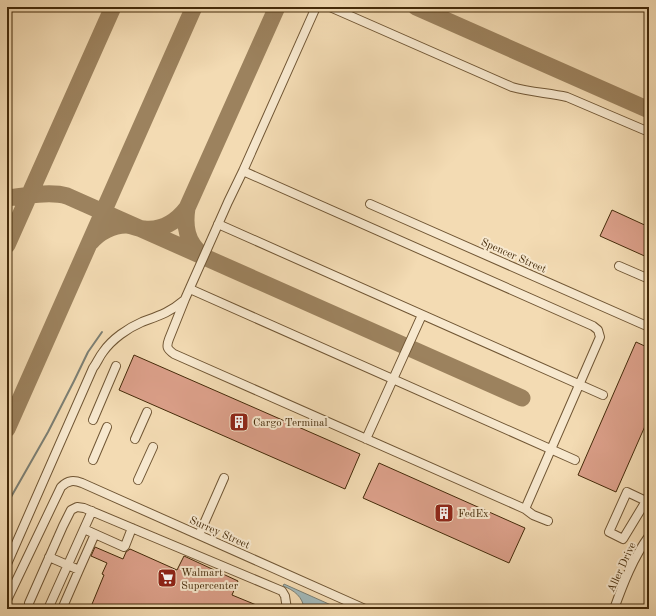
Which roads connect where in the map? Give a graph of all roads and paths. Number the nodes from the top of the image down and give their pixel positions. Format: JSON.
{"nodes":[{"id":1,"x":316,"y":7,"type":"edge"},
{"id":2,"x":330,"y":7,"type":"edge"},
{"id":3,"x":649,"y":132,"type":"edge"},
{"id":4,"x":243,"y":171,"type":"junction"},
{"id":5,"x":370,"y":204,"type":"dead end"},
{"id":6,"x":218,"y":224,"type":"junction"},
{"id":7,"x":619,"y":266,"type":"dead end"},
{"id":8,"x":649,"y":279,"type":"edge"},
{"id":9,"x":190,"y":288,"type":"junction"},
{"id":10,"x":185,"y":299,"type":"junction"},
{"id":11,"x":422,"y":314,"type":"junction"},
{"id":12,"x":649,"y":327,"type":"edge"},
{"id":13,"x":116,"y":366,"type":"dead end"},
{"id":14,"x":393,"y":379,"type":"junction"},
{"id":15,"x":579,"y":384,"type":"junction"},
{"id":16,"x":603,"y":395,"type":"dead end"},
{"id":17,"x":147,"y":412,"type":"dead end"},
{"id":18,"x":93,"y":420,"type":"dead end"},
{"id":19,"x":107,"y":427,"type":"dead end"},
{"id":20,"x":135,"y":439,"type":"dead end"},
{"id":21,"x":366,"y":439,"type":"junction"},
{"id":22,"x":153,"y":447,"type":"dead end"},
{"id":23,"x":551,"y":449,"type":"junction"},
{"id":24,"x":93,"y":460,"type":"dead end"},
{"id":25,"x":575,"y":460,"type":"dead end"},
{"id":26,"x":224,"y":478,"type":"dead end"},
{"id":27,"x":138,"y":480,"type":"dead end"},
{"id":28,"x":648,"y":498,"type":"edge"},
{"id":29,"x":525,"y":509,"type":"junction"},
{"id":30,"x":92,"y":511,"type":"junction"},
{"id":31,"x":548,"y":521,"type":"dead end"},
{"id":32,"x":132,"y":528,"type":"junction"},
{"id":33,"x":84,"y":529,"type":"junction"},
{"id":34,"x":95,"y":534,"type":"junction"},
{"id":35,"x":199,"y":535,"type":"junction"},
{"id":36,"x":648,"y":539,"type":"edge"},
{"id":37,"x":49,"y":557,"type":"junction"},
{"id":38,"x":7,"y":564,"type":"edge"},
{"id":39,"x":68,"y":565,"type":"junction"},
{"id":40,"x":79,"y":570,"type":"junction"},
{"id":41,"x":649,"y":597,"type":"edge"},
{"id":42,"x":7,"y":600,"type":"edge"},
{"id":43,"x":31,"y":609,"type":"edge"},
{"id":44,"x":48,"y":609,"type":"edge"},
{"id":45,"x":62,"y":609,"type":"edge"},
{"id":46,"x":287,"y":609,"type":"edge"},
{"id":47,"x":365,"y":609,"type":"edge"},
{"id":48,"x":614,"y":609,"type":"edge"},
{"id":49,"x":644,"y":609,"type":"edge"}],
"edges":[{"from":1,"to":4,"type":"street"},
{"from":2,"to":3,"type":"street"},
{"from":4,"to":6,"type":"street"},
{"from":4,"to":15,"type":"street"},
{"from":5,"to":12,"type":"street","name":"Spencer Street"},
{"from":6,"to":9,"type":"street"},
{"from":6,"to":11,"type":"street"},
{"from":7,"to":8,"type":"street"},
{"from":9,"to":10,"type":"street"},
{"from":9,"to":14,"type":"street"},
{"from":10,"to":21,"type":"street"},
{"from":10,"to":38,"type":"street"},
{"from":11,"to":14,"type":"street"},
{"from":11,"to":15,"type":"street"},
{"from":13,"to":18,"type":"street"},
{"from":14,"to":21,"type":"street"},
{"from":14,"to":23,"type":"street"},
{"from":15,"to":16,"type":"street"},
{"from":15,"to":23,"type":"street"},
{"from":17,"to":20,"type":"street"},
{"from":19,"to":24,"type":"street"},
{"from":21,"to":29,"type":"street"},
{"from":22,"to":27,"type":"street"},
{"from":23,"to":25,"type":"street"},
{"from":23,"to":29,"type":"street"},
{"from":26,"to":35,"type":"street"},
{"from":28,"to":28,"type":"street"},
{"from":29,"to":31,"type":"street"},
{"from":30,"to":32,"type":"street"},
{"from":30,"to":33,"type":"street"},
{"from":30,"to":37,"type":"street"},
{"from":32,"to":34,"type":"street"},
{"from":32,"to":46,"type":"street"},
{"from":33,"to":34,"type":"street"},
{"from":33,"to":39,"type":"street"},
{"from":34,"to":40,"type":"street"},
{"from":35,"to":42,"type":"street","name":"Surrey Street"},
{"from":35,"to":47,"type":"street","name":"Surrey Street"},
{"from":36,"to":48,"type":"street","name":"Aller Drive"},
{"from":37,"to":39,"type":"street"},
{"from":37,"to":43,"type":"street"},
{"from":39,"to":40,"type":"street"},
{"from":39,"to":44,"type":"street"},
{"from":40,"to":45,"type":"street"},
{"from":41,"to":49,"type":"path"}]}
